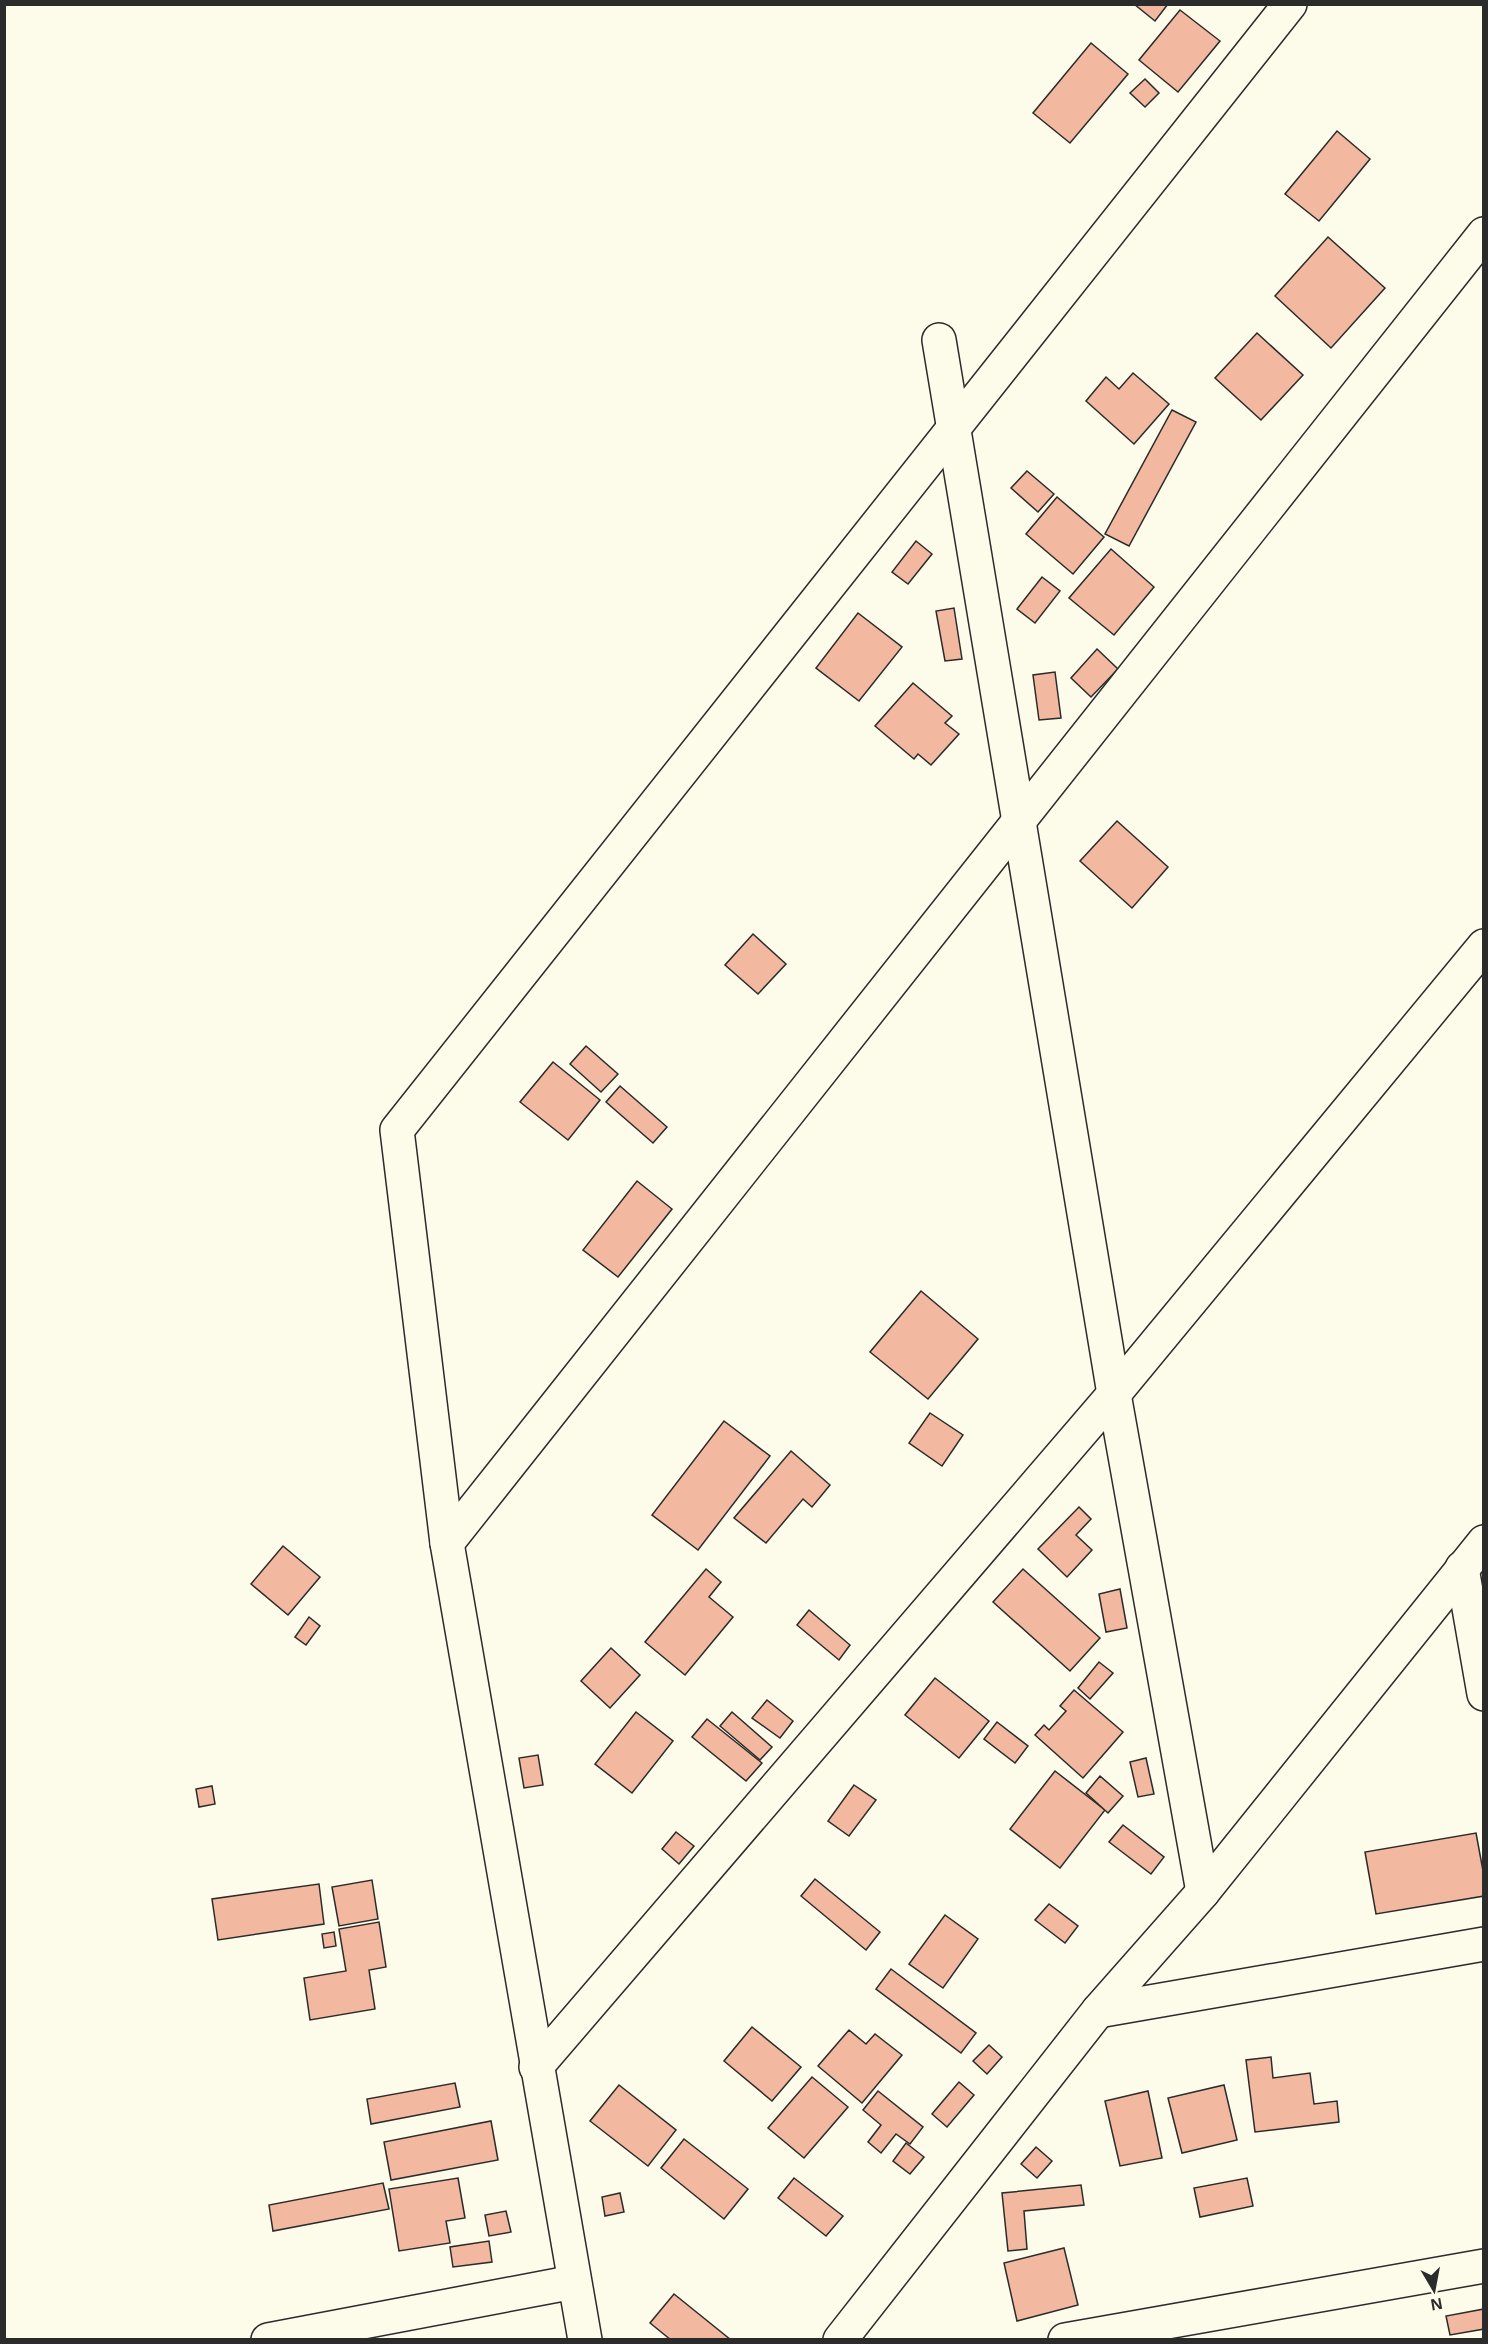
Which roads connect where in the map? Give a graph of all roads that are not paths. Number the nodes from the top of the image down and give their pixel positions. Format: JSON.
{"nodes":[{"id":1,"x":1290,"y":4,"type":"edge"},
{"id":2,"x":1484,"y":234,"type":"edge"},
{"id":3,"x":939,"y":340,"type":"dead end"},
{"id":4,"x":954,"y":429,"type":"junction"},
{"id":5,"x":1018,"y":821,"type":"junction"},
{"id":6,"x":1484,"y":946,"type":"edge"},
{"id":7,"x":1114,"y":1394,"type":"junction"},
{"id":8,"x":1484,"y":1542,"type":"edge"},
{"id":9,"x":447,"y":1543,"type":"junction"},
{"id":10,"x":1462,"y":1568,"type":"junction"},
{"id":11,"x":1484,"y":1694,"type":"edge"},
{"id":12,"x":1203,"y":1892,"type":"junction"},
{"id":13,"x":1484,"y":1944,"type":"edge"},
{"id":14,"x":1098,"y":2011,"type":"junction"},
{"id":15,"x":536,"y":2067,"type":"junction"},
{"id":16,"x":1484,"y":2266,"type":"edge"},
{"id":17,"x":574,"y":2282,"type":"junction"},
{"id":18,"x":268,"y":2340,"type":"edge"},
{"id":19,"x":585,"y":2340,"type":"edge"},
{"id":20,"x":840,"y":2340,"type":"edge"},
{"id":21,"x":1065,"y":2340,"type":"edge"}],
"edges":[{"from":1,"to":4,"type":"street"},
{"from":2,"to":5,"type":"street"},
{"from":3,"to":4,"type":"street"},
{"from":4,"to":5,"type":"street"},
{"from":4,"to":9,"type":"street"},
{"from":5,"to":7,"type":"street"},
{"from":5,"to":9,"type":"street"},
{"from":6,"to":7,"type":"street"},
{"from":7,"to":12,"type":"street"},
{"from":7,"to":15,"type":"street"},
{"from":8,"to":10,"type":"street"},
{"from":9,"to":15,"type":"street"},
{"from":10,"to":11,"type":"street"},
{"from":10,"to":12,"type":"street"},
{"from":12,"to":14,"type":"street"},
{"from":13,"to":14,"type":"street"},
{"from":14,"to":20,"type":"street"},
{"from":15,"to":17,"type":"street"},
{"from":16,"to":21,"type":"street"},
{"from":17,"to":18,"type":"street"},
{"from":17,"to":19,"type":"street"}]}
